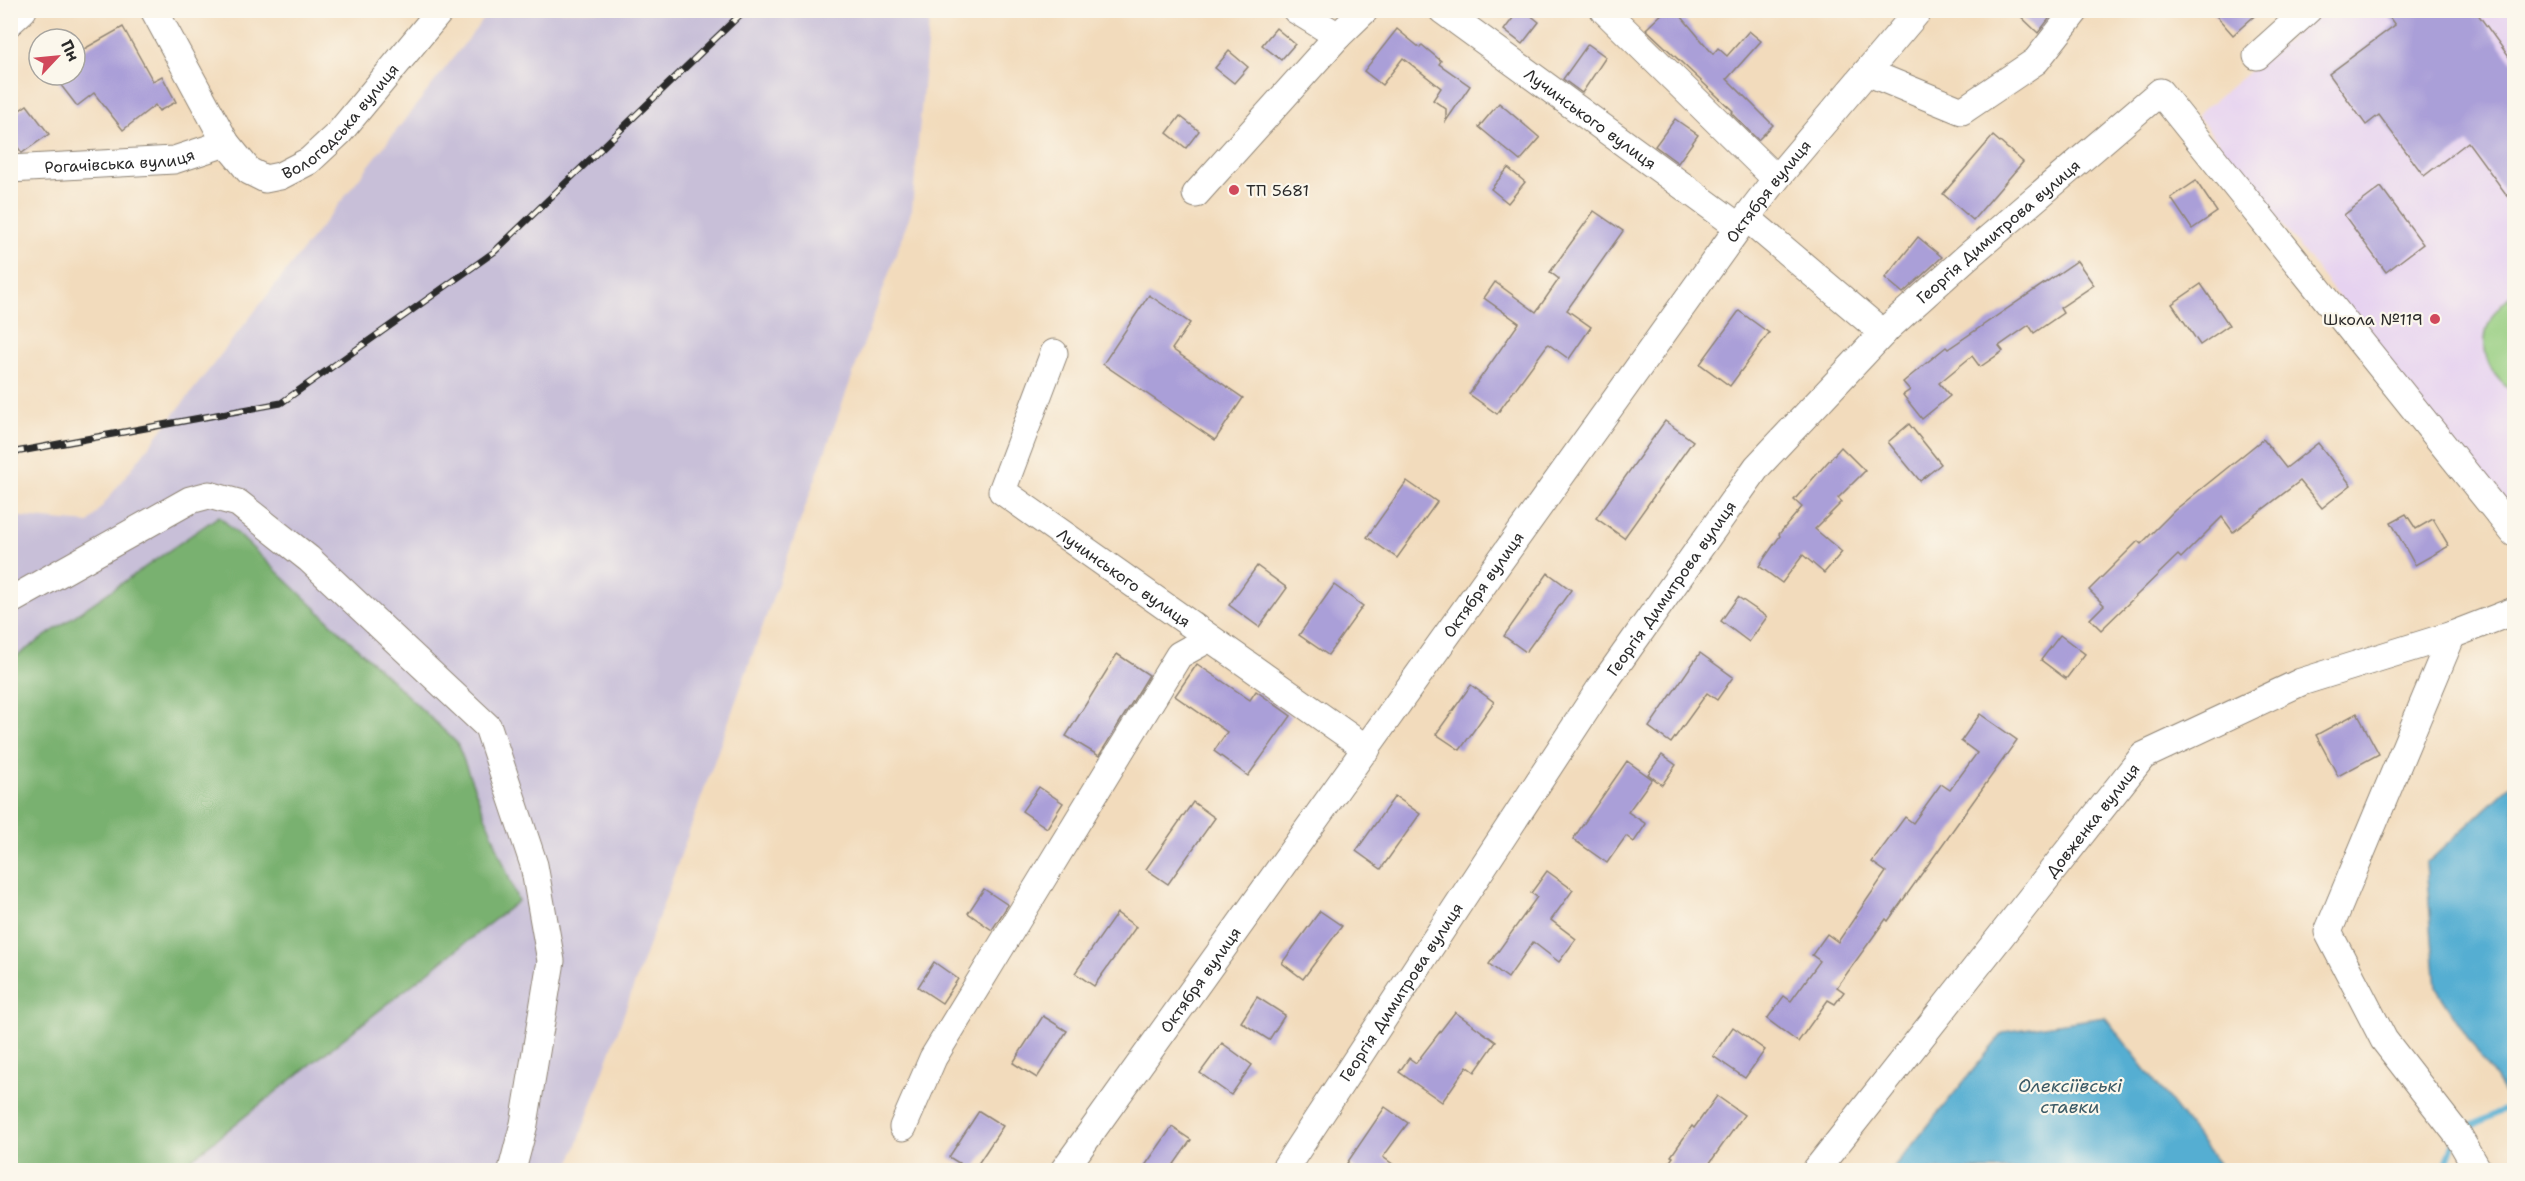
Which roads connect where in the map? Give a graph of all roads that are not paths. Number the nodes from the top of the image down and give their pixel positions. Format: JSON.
{"nodes":[{"id":1,"x":23,"y":10,"type":"edge"},
{"id":2,"x":154,"y":10,"type":"edge"},
{"id":3,"x":441,"y":10,"type":"edge"},
{"id":4,"x":1296,"y":10,"type":"edge"},
{"id":5,"x":1365,"y":10,"type":"edge"},
{"id":6,"x":1442,"y":10,"type":"edge"},
{"id":7,"x":1604,"y":10,"type":"edge"},
{"id":8,"x":1919,"y":10,"type":"edge"},
{"id":9,"x":2076,"y":10,"type":"edge"},
{"id":10,"x":2308,"y":10,"type":"edge"},
{"id":11,"x":10,"y":22,"type":"edge"},
{"id":12,"x":1338,"y":36,"type":"junction"},
{"id":13,"x":2258,"y":56,"type":"dead end"},
{"id":14,"x":1867,"y":72,"type":"junction"},
{"id":15,"x":226,"y":142,"type":"junction"},
{"id":16,"x":10,"y":170,"type":"edge"},
{"id":17,"x":1776,"y":179,"type":"junction"},
{"id":18,"x":1196,"y":194,"type":"dead end"},
{"id":19,"x":1743,"y":223,"type":"junction"},
{"id":20,"x":1883,"y":333,"type":"junction"},
{"id":21,"x":1054,"y":353,"type":"dead end"},
{"id":22,"x":2514,"y":533,"type":"edge"},
{"id":23,"x":10,"y":601,"type":"edge"},
{"id":24,"x":2514,"y":611,"type":"edge"},
{"id":25,"x":2452,"y":635,"type":"junction"},
{"id":26,"x":1208,"y":639,"type":"junction"},
{"id":27,"x":1367,"y":749,"type":"junction"},
{"id":28,"x":903,"y":1127,"type":"dead end"},
{"id":29,"x":512,"y":1170,"type":"edge"},
{"id":30,"x":1064,"y":1170,"type":"edge"},
{"id":31,"x":1284,"y":1170,"type":"edge"},
{"id":32,"x":1816,"y":1170,"type":"edge"},
{"id":33,"x":2478,"y":1170,"type":"edge"}],
"edges":[{"from":1,"to":11,"type":"street"},
{"from":2,"to":15,"type":"street","name":"Вологодська вулиця"},
{"from":3,"to":15,"type":"street","name":"Вологодська вулиця"},
{"from":4,"to":12,"type":"street"},
{"from":5,"to":12,"type":"street"},
{"from":6,"to":19,"type":"street","name":"Лучинського вулиця"},
{"from":7,"to":17,"type":"street"},
{"from":8,"to":14,"type":"street","name":"Октября вулиця"},
{"from":9,"to":14,"type":"street"},
{"from":10,"to":13,"type":"street"},
{"from":12,"to":18,"type":"street"},
{"from":14,"to":17,"type":"street","name":"Октября вулиця"},
{"from":15,"to":16,"type":"street","name":"Рогачівська вулиця"},
{"from":17,"to":19,"type":"street","name":"Октября вулиця"},
{"from":19,"to":20,"type":"street","name":"Лучинського вулиця"},
{"from":19,"to":27,"type":"street","name":"Октября вулиця"},
{"from":20,"to":22,"type":"street","name":"Георгія Димитрова вулиця"},
{"from":20,"to":31,"type":"street","name":"Георгія Димитрова вулиця"},
{"from":21,"to":26,"type":"street","name":"Лучинського вулиця"},
{"from":23,"to":29,"type":"street"},
{"from":24,"to":25,"type":"street","name":"Довженка вулиця"},
{"from":25,"to":32,"type":"street","name":"Довженка вулиця"},
{"from":25,"to":33,"type":"street"},
{"from":26,"to":27,"type":"street","name":"Лучинського вулиця"},
{"from":26,"to":28,"type":"street"},
{"from":27,"to":30,"type":"street","name":"Октября вулиця"}]}
